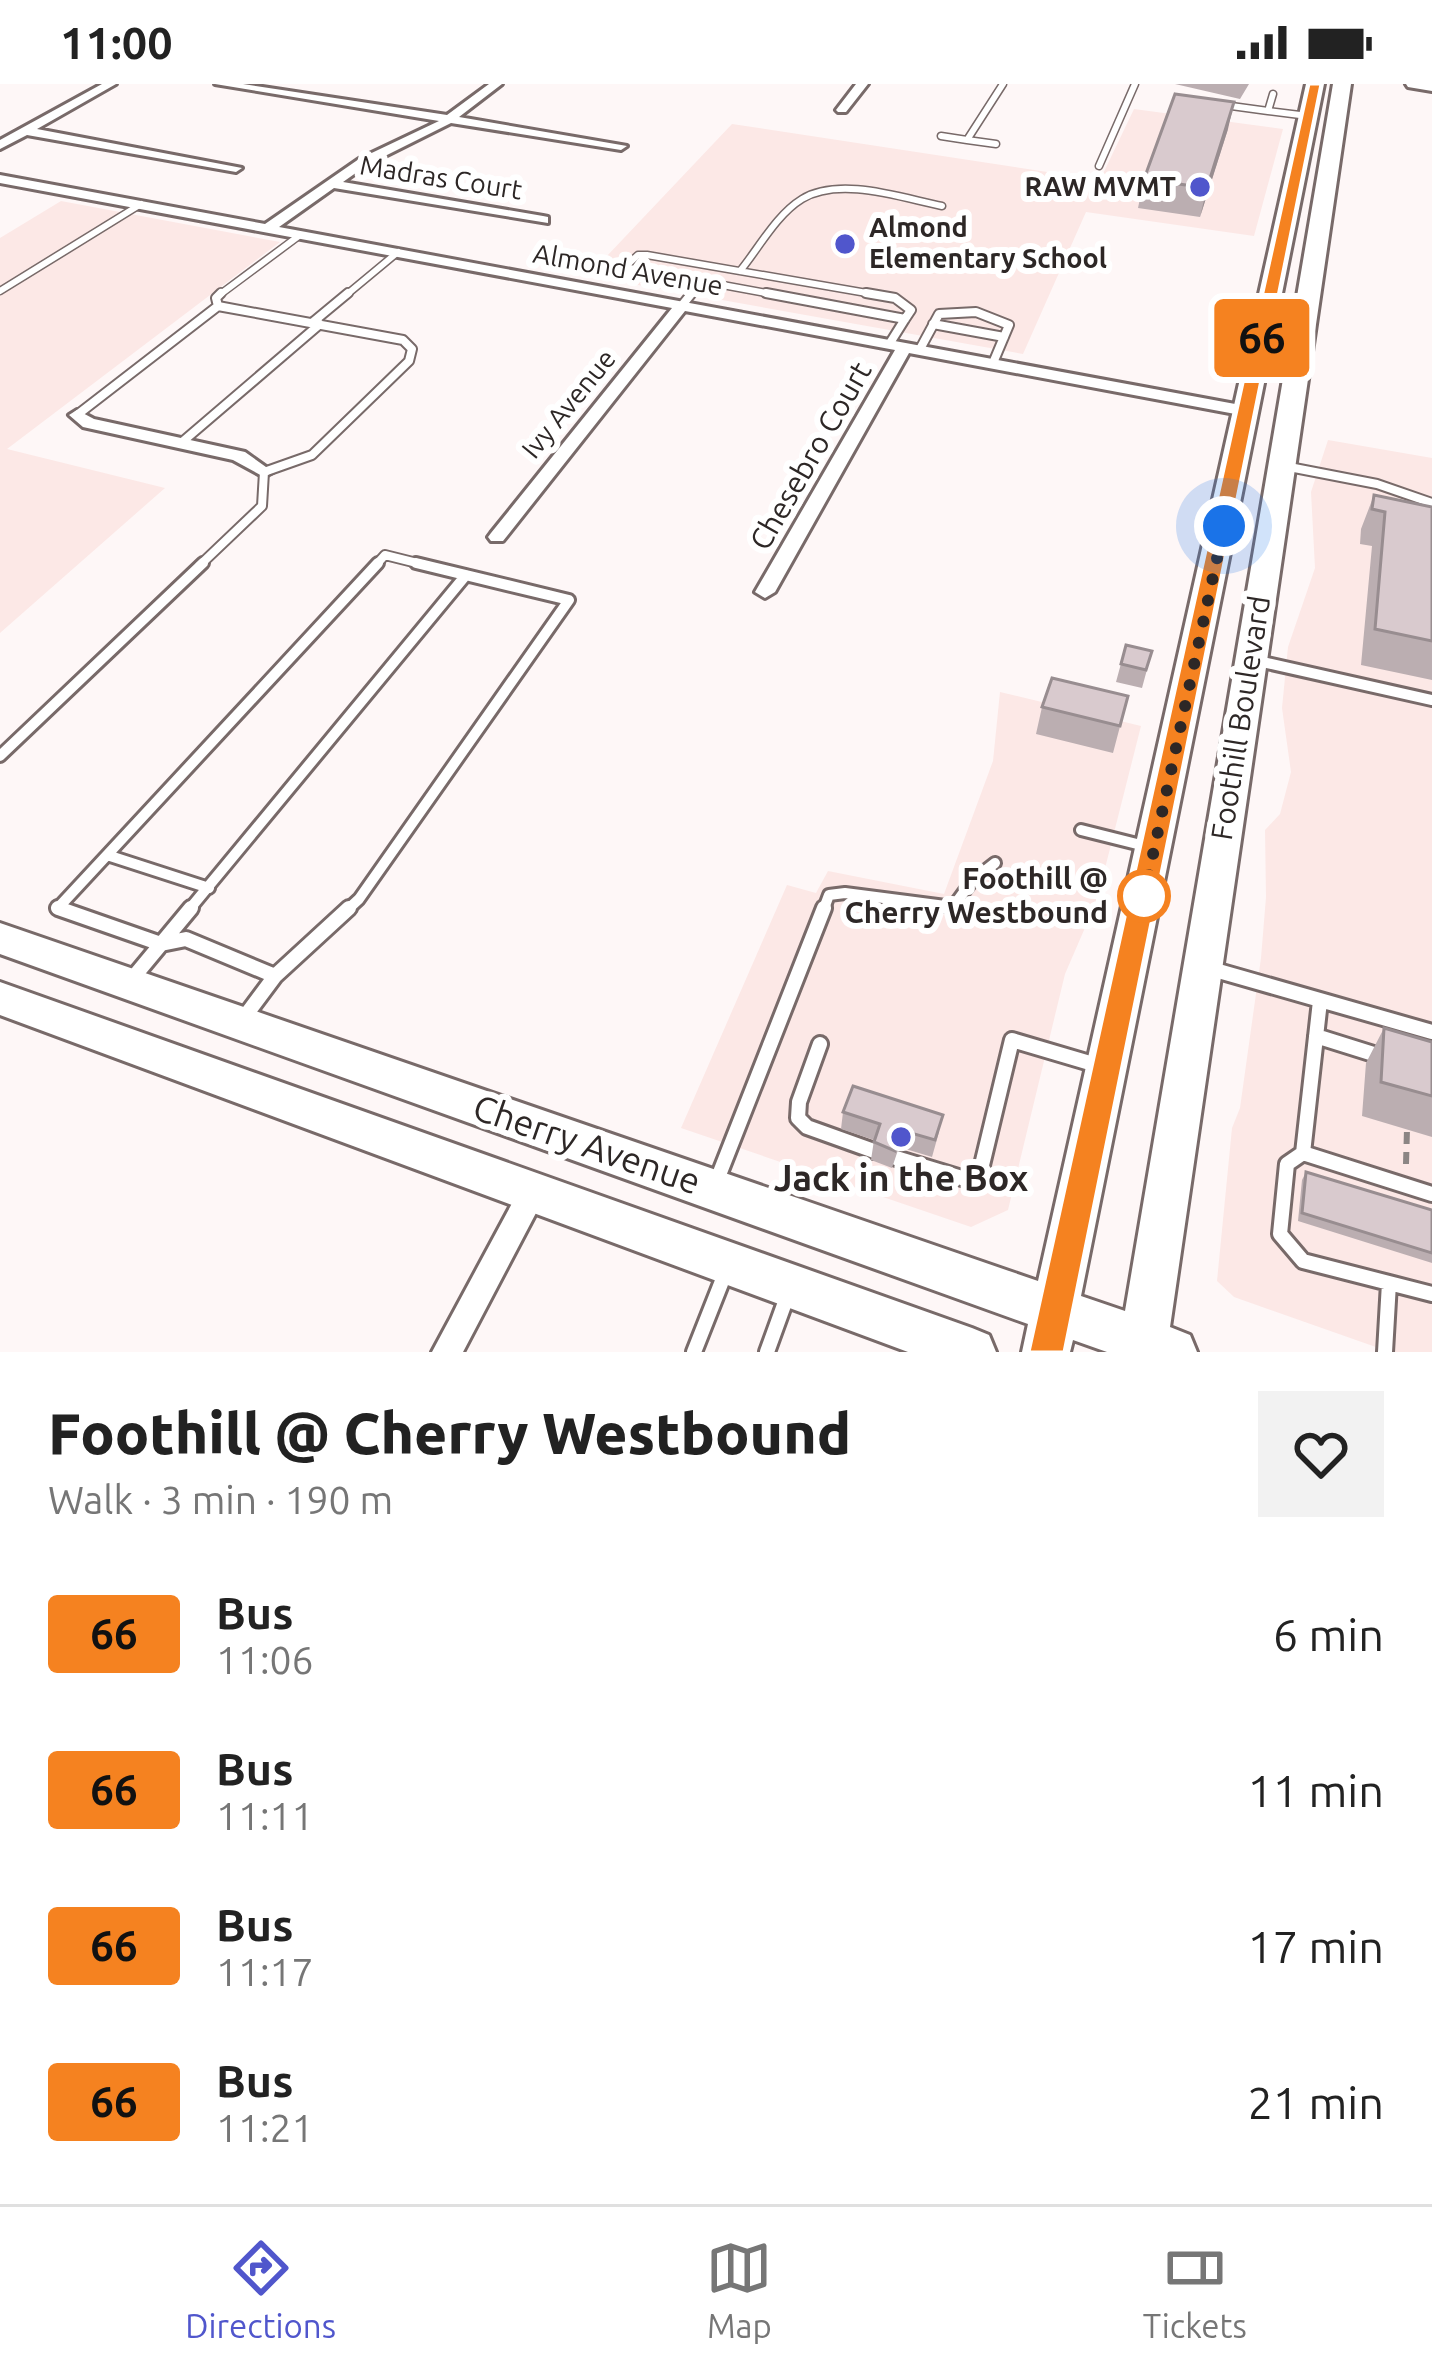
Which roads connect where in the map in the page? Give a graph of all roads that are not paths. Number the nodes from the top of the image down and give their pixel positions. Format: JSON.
{"nodes":[{"id":1,"x":110,"y":84,"type":"edge"},
{"id":2,"x":221,"y":84,"type":"edge"},
{"id":3,"x":496,"y":84,"type":"edge"},
{"id":4,"x":862,"y":84,"type":"edge"},
{"id":5,"x":1003,"y":84,"type":"edge"},
{"id":6,"x":1135,"y":84,"type":"edge"},
{"id":7,"x":1315,"y":84,"type":"edge"},
{"id":8,"x":1342,"y":84,"type":"edge"},
{"id":9,"x":1414,"y":84,"type":"edge"},
{"id":10,"x":1432,"y":86,"type":"edge"},
{"id":11,"x":1273,"y":94,"type":"dead end"},
{"id":12,"x":1206,"y":103,"type":"edge"},
{"id":13,"x":842,"y":110,"type":"dead end"},
{"id":14,"x":1268,"y":111,"type":"junction"},
{"id":15,"x":1308,"y":116,"type":"junction"},
{"id":16,"x":449,"y":120,"type":"junction"},
{"id":17,"x":26,"y":131,"type":"junction"},
{"id":18,"x":941,"y":136,"type":"dead end"},
{"id":19,"x":967,"y":140,"type":"junction"},
{"id":20,"x":996,"y":144,"type":"dead end"},
{"id":21,"x":0,"y":145,"type":"edge"},
{"id":22,"x":621,"y":146,"type":"dead end"},
{"id":23,"x":1099,"y":166,"type":"dead end"},
{"id":24,"x":236,"y":168,"type":"dead end"},
{"id":25,"x":0,"y":179,"type":"edge"},
{"id":26,"x":332,"y":184,"type":"junction"},
{"id":27,"x":141,"y":204,"type":"junction"},
{"id":28,"x":942,"y":206,"type":"dead end"},
{"id":29,"x":543,"y":220,"type":"dead end"},
{"id":30,"x":269,"y":228,"type":"junction"},
{"id":31,"x":301,"y":235,"type":"junction"},
{"id":32,"x":398,"y":252,"type":"junction"},
{"id":33,"x":715,"y":267,"type":"junction"},
{"id":34,"x":740,"y":271,"type":"junction"},
{"id":35,"x":702,"y":282,"type":"junction"},
{"id":36,"x":0,"y":291,"type":"edge"},
{"id":37,"x":683,"y":304,"type":"junction"},
{"id":38,"x":218,"y":306,"type":"junction"},
{"id":39,"x":906,"y":319,"type":"junction"},
{"id":40,"x":316,"y":323,"type":"junction"},
{"id":41,"x":933,"y":324,"type":"junction"},
{"id":42,"x":1004,"y":337,"type":"junction"},
{"id":43,"x":905,"y":346,"type":"junction"},
{"id":44,"x":993,"y":363,"type":"junction"},
{"id":45,"x":1246,"y":411,"type":"junction"},
{"id":46,"x":77,"y":415,"type":"joint"},
{"id":47,"x":181,"y":443,"type":"junction"},
{"id":48,"x":1281,"y":465,"type":"junction"},
{"id":49,"x":265,"y":472,"type":"junction"},
{"id":50,"x":1432,"y":503,"type":"edge"},
{"id":51,"x":1224,"y":526,"type":"junction"},
{"id":52,"x":497,"y":538,"type":"dead end"},
{"id":53,"x":466,"y":574,"type":"junction"},
{"id":54,"x":765,"y":592,"type":"dead end"},
{"id":55,"x":1249,"y":659,"type":"junction"},
{"id":56,"x":1432,"y":700,"type":"edge"},
{"id":57,"x":0,"y":756,"type":"edge"},
{"id":58,"x":1081,"y":830,"type":"dead end"},
{"id":59,"x":1154,"y":849,"type":"junction"},
{"id":60,"x":107,"y":855,"type":"junction"},
{"id":61,"x":995,"y":863,"type":"dead end"},
{"id":62,"x":209,"y":888,"type":"junction"},
{"id":63,"x":0,"y":938,"type":"edge"},
{"id":64,"x":161,"y":944,"type":"junction"},
{"id":65,"x":1204,"y":967,"type":"junction"},
{"id":66,"x":275,"y":976,"type":"junction"},
{"id":67,"x":129,"y":982,"type":"junction"},
{"id":68,"x":0,"y":998,"type":"edge"},
{"id":69,"x":1320,"y":1000,"type":"junction"},
{"id":70,"x":241,"y":1022,"type":"junction"},
{"id":71,"x":1432,"y":1032,"type":"edge"},
{"id":72,"x":1316,"y":1036,"type":"junction"},
{"id":73,"x":820,"y":1044,"type":"dead end"},
{"id":74,"x":1389,"y":1059,"type":"edge"},
{"id":75,"x":1107,"y":1068,"type":"junction"},
{"id":76,"x":874,"y":1151,"type":"edge"},
{"id":77,"x":1303,"y":1153,"type":"junction"},
{"id":78,"x":896,"y":1158,"type":"edge"},
{"id":79,"x":714,"y":1188,"type":"junction"},
{"id":80,"x":533,"y":1192,"type":"junction"},
{"id":81,"x":1432,"y":1194,"type":"edge"},
{"id":82,"x":729,"y":1263,"type":"junction"},
{"id":83,"x":1389,"y":1283,"type":"junction"},
{"id":84,"x":791,"y":1285,"type":"junction"},
{"id":85,"x":1432,"y":1294,"type":"edge"},
{"id":86,"x":1051,"y":1330,"type":"edge"},
{"id":87,"x":1153,"y":1349,"type":"edge"},
{"id":88,"x":447,"y":1352,"type":"edge"},
{"id":89,"x":694,"y":1352,"type":"edge"},
{"id":90,"x":767,"y":1352,"type":"edge"},
{"id":91,"x":972,"y":1352,"type":"edge"},
{"id":92,"x":1385,"y":1352,"type":"edge"}],
"edges":[{"from":1,"to":17,"type":"street"},
{"from":2,"to":16,"type":"street"},
{"from":3,"to":16,"type":"street"},
{"from":4,"to":13,"type":"street"},
{"from":5,"to":19,"type":"lane"},
{"from":6,"to":23,"type":"lane"},
{"from":7,"to":15,"type":"main road","name":"Foothill Boulevard"},
{"from":8,"to":48,"type":"main road","name":"Foothill Boulevard"},
{"from":9,"to":10,"type":"street"},
{"from":11,"to":14,"type":"lane"},
{"from":12,"to":14,"type":"lane"},
{"from":14,"to":15,"type":"lane"},
{"from":15,"to":45,"type":"main road","name":"Foothill Boulevard"},
{"from":16,"to":22,"type":"street"},
{"from":16,"to":26,"type":"street"},
{"from":17,"to":21,"type":"street"},
{"from":17,"to":24,"type":"street"},
{"from":18,"to":19,"type":"lane"},
{"from":19,"to":20,"type":"lane"},
{"from":25,"to":27,"type":"street","name":"Almond Avenue"},
{"from":26,"to":29,"type":"street","name":"Madras Court"},
{"from":26,"to":30,"type":"street"},
{"from":27,"to":30,"type":"street","name":"Almond Avenue"},
{"from":27,"to":36,"type":"lane"},
{"from":28,"to":34,"type":"lane"},
{"from":30,"to":31,"type":"street","name":"Almond Avenue"},
{"from":31,"to":32,"type":"street","name":"Almond Avenue"},
{"from":31,"to":38,"type":"lane"},
{"from":32,"to":37,"type":"street","name":"Almond Avenue"},
{"from":32,"to":40,"type":"lane"},
{"from":33,"to":34,"type":"lane"},
{"from":33,"to":35,"type":"lane"},
{"from":33,"to":35,"type":"lane"},
{"from":34,"to":39,"type":"lane"},
{"from":35,"to":37,"type":"lane"},
{"from":35,"to":39,"type":"lane"},
{"from":37,"to":43,"type":"street","name":"Almond Avenue"},
{"from":37,"to":52,"type":"street","name":"Ivy Avenue"},
{"from":38,"to":40,"type":"lane"},
{"from":38,"to":46,"type":"lane"},
{"from":39,"to":43,"type":"lane"},
{"from":40,"to":47,"type":"lane"},
{"from":40,"to":49,"type":"lane"},
{"from":41,"to":42,"type":"lane"},
{"from":41,"to":42,"type":"lane"},
{"from":41,"to":43,"type":"lane"},
{"from":42,"to":44,"type":"lane"},
{"from":43,"to":44,"type":"street","name":"Almond Avenue"},
{"from":43,"to":54,"type":"street","name":"Chesebro Court"},
{"from":44,"to":45,"type":"street","name":"Almond Avenue"},
{"from":45,"to":51,"type":"main road","name":"Foothill Boulevard"},
{"from":46,"to":47,"type":"street"},
{"from":47,"to":49,"type":"street"},
{"from":48,"to":50,"type":"lane"},
{"from":48,"to":55,"type":"main road","name":"Foothill Boulevard"},
{"from":49,"to":57,"type":"lane"},
{"from":51,"to":55,"type":"main road"},
{"from":51,"to":59,"type":"main road","name":"Foothill Boulevard"},
{"from":53,"to":60,"type":"lane"},
{"from":53,"to":62,"type":"lane"},
{"from":53,"to":66,"type":"lane"},
{"from":55,"to":56,"type":"lane"},
{"from":55,"to":65,"type":"main road","name":"Foothill Boulevard"},
{"from":58,"to":59,"type":"lane"},
{"from":59,"to":75,"type":"main road","name":"Foothill Boulevard"},
{"from":60,"to":62,"type":"lane"},
{"from":60,"to":64,"type":"lane"},
{"from":61,"to":79,"type":"lane"},
{"from":62,"to":64,"type":"lane"},
{"from":63,"to":67,"type":"main road","name":"Cherry Avenue"},
{"from":64,"to":66,"type":"lane"},
{"from":64,"to":67,"type":"lane"},
{"from":65,"to":69,"type":"lane"},
{"from":65,"to":87,"type":"main road","name":"Foothill Boulevard"},
{"from":66,"to":70,"type":"lane"},
{"from":67,"to":70,"type":"main road","name":"Cherry Avenue"},
{"from":68,"to":80,"type":"main road","name":"Cherry Avenue"},
{"from":69,"to":71,"type":"lane"},
{"from":69,"to":72,"type":"lane"},
{"from":70,"to":79,"type":"main road","name":"Cherry Avenue"},
{"from":72,"to":74,"type":"lane"},
{"from":72,"to":77,"type":"lane"},
{"from":73,"to":76,"type":"lane"},
{"from":75,"to":78,"type":"lane"},
{"from":75,"to":86,"type":"main road","name":"Foothill Boulevard"},
{"from":77,"to":81,"type":"lane"},
{"from":77,"to":83,"type":"lane"},
{"from":79,"to":86,"type":"main road","name":"Cherry Avenue"},
{"from":80,"to":82,"type":"main road","name":"Cherry Avenue"},
{"from":80,"to":88,"type":"street"},
{"from":82,"to":84,"type":"main road","name":"Cherry Avenue"},
{"from":82,"to":89,"type":"lane"},
{"from":83,"to":85,"type":"lane"},
{"from":83,"to":92,"type":"lane"},
{"from":84,"to":90,"type":"lane"},
{"from":84,"to":91,"type":"main road","name":"Cherry Avenue"},
{"from":86,"to":87,"type":"main road","name":"Cherry Avenue"}]}
